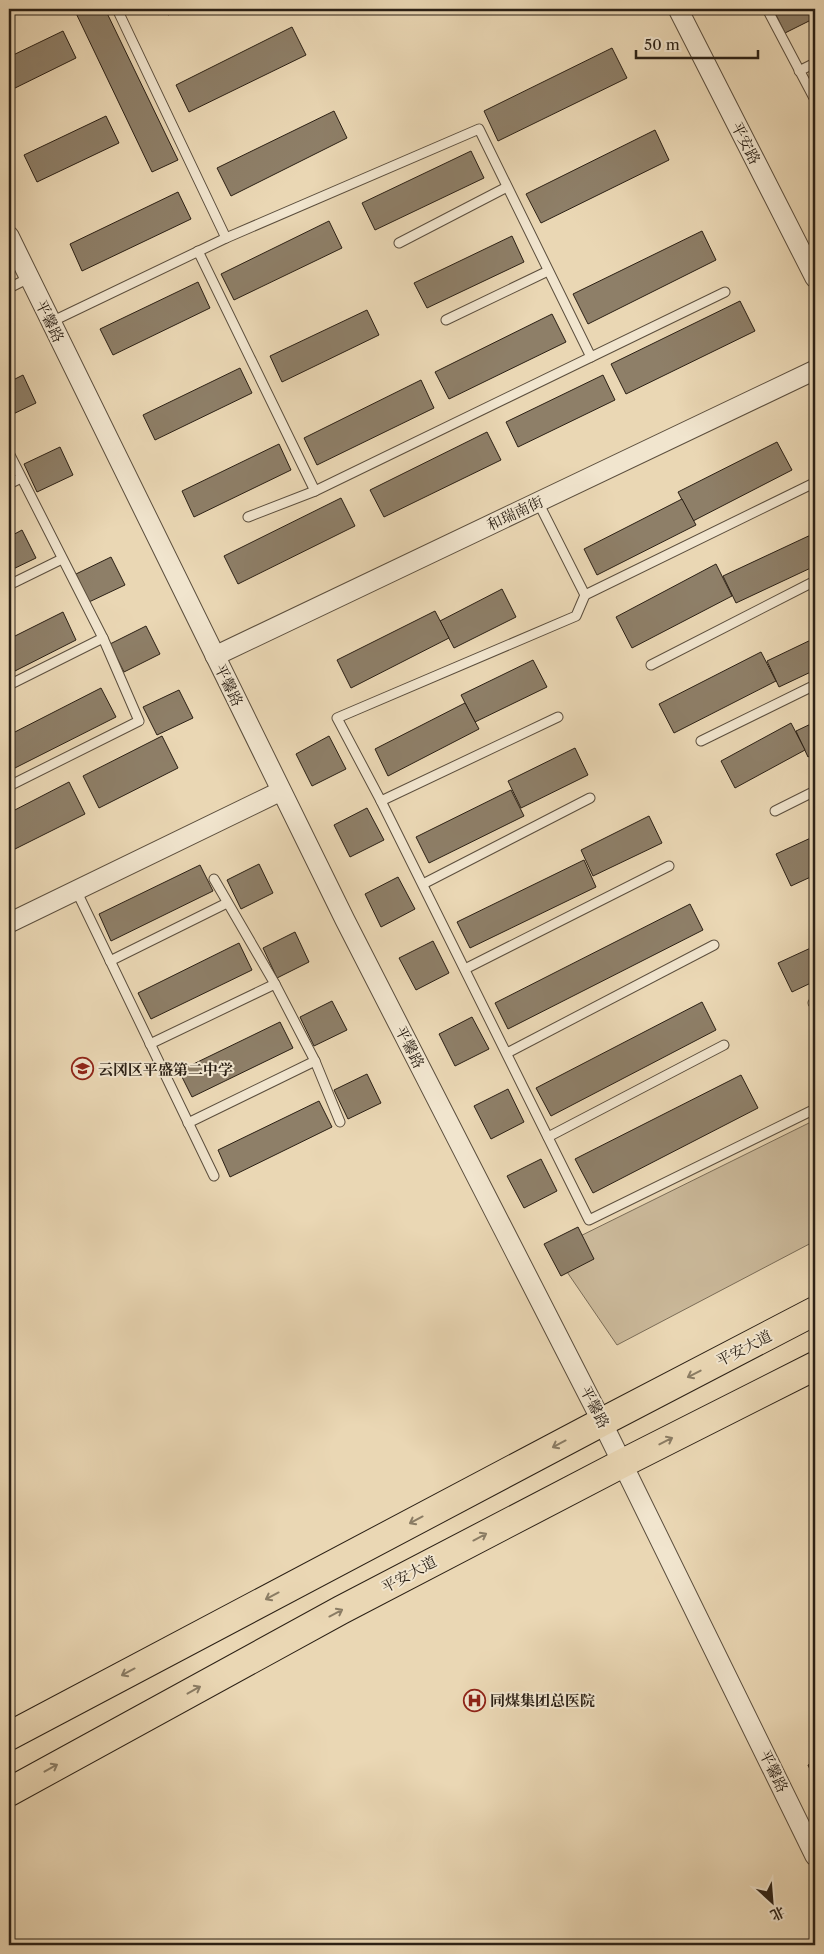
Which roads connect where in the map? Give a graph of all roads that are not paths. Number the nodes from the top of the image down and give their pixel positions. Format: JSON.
{"nodes":[{"id":1,"x":117,"y":9,"type":"edge"},
{"id":2,"x":678,"y":9,"type":"edge"},
{"id":3,"x":767,"y":9,"type":"edge"},
{"id":4,"x":815,"y":63,"type":"edge"},
{"id":5,"x":799,"y":71,"type":"junction"},
{"id":6,"x":815,"y":100,"type":"edge"},
{"id":7,"x":507,"y":187,"type":"junction"},
{"id":8,"x":9,"y":236,"type":"edge"},
{"id":9,"x":226,"y":238,"type":"junction"},
{"id":10,"x":399,"y":243,"type":"dead end"},
{"id":11,"x":198,"y":251,"type":"junction"},
{"id":12,"x":548,"y":271,"type":"junction"},
{"id":13,"x":29,"y":278,"type":"junction"},
{"id":14,"x":815,"y":278,"type":"edge"},
{"id":15,"x":9,"y":288,"type":"edge"},
{"id":16,"x":725,"y":292,"type":"dead end"},
{"id":17,"x":446,"y":320,"type":"dead end"},
{"id":18,"x":51,"y":322,"type":"junction"},
{"id":19,"x":591,"y":357,"type":"junction"},
{"id":20,"x":815,"y":370,"type":"edge"},
{"id":21,"x":9,"y":453,"type":"edge"},
{"id":22,"x":21,"y":478,"type":"junction"},
{"id":23,"x":9,"y":484,"type":"edge"},
{"id":24,"x":815,"y":485,"type":"edge"},
{"id":25,"x":315,"y":490,"type":"junction"},
{"id":26,"x":538,"y":502,"type":"junction"},
{"id":27,"x":248,"y":517,"type":"dead end"},
{"id":28,"x":62,"y":559,"type":"junction"},
{"id":29,"x":815,"y":581,"type":"edge"},
{"id":30,"x":9,"y":585,"type":"edge"},
{"id":31,"x":584,"y":595,"type":"junction"},
{"id":32,"x":103,"y":638,"type":"junction"},
{"id":33,"x":215,"y":656,"type":"junction"},
{"id":34,"x":651,"y":665,"type":"dead end"},
{"id":35,"x":9,"y":685,"type":"edge"},
{"id":36,"x":815,"y":685,"type":"edge"},
{"id":37,"x":558,"y":717,"type":"dead end"},
{"id":38,"x":701,"y":741,"type":"dead end"},
{"id":39,"x":9,"y":786,"type":"edge"},
{"id":40,"x":281,"y":791,"type":"junction"},
{"id":41,"x":815,"y":791,"type":"edge"},
{"id":42,"x":590,"y":798,"type":"dead end"},
{"id":43,"x":381,"y":801,"type":"junction"},
{"id":44,"x":775,"y":811,"type":"dead end"},
{"id":45,"x":669,"y":866,"type":"dead end"},
{"id":46,"x":214,"y":879,"type":"dead end"},
{"id":47,"x":423,"y":884,"type":"junction"},
{"id":48,"x":76,"y":890,"type":"junction"},
{"id":49,"x":227,"y":902,"type":"junction"},
{"id":50,"x":9,"y":923,"type":"edge"},
{"id":51,"x":714,"y":946,"type":"dead end"},
{"id":52,"x":110,"y":961,"type":"junction"},
{"id":53,"x":465,"y":969,"type":"junction"},
{"id":54,"x":275,"y":984,"type":"junction"},
{"id":55,"x":150,"y":1044,"type":"junction"},
{"id":56,"x":724,"y":1045,"type":"dead end"},
{"id":57,"x":507,"y":1054,"type":"junction"},
{"id":58,"x":315,"y":1061,"type":"junction"},
{"id":59,"x":815,"y":1109,"type":"edge"},
{"id":60,"x":340,"y":1122,"type":"dead end"},
{"id":61,"x":188,"y":1123,"type":"junction"},
{"id":62,"x":548,"y":1137,"type":"junction"},
{"id":63,"x":214,"y":1176,"type":"dead end"},
{"id":64,"x":815,"y":1311,"type":"edge"},
{"id":65,"x":815,"y":1366,"type":"edge"},
{"id":66,"x":602,"y":1422,"type":"junction"},
{"id":67,"x":623,"y":1463,"type":"junction"},
{"id":68,"x":9,"y":1736,"type":"edge"},
{"id":69,"x":9,"y":1792,"type":"edge"},
{"id":70,"x":815,"y":1856,"type":"edge"}],
"edges":[{"from":1,"to":9,"type":"lane"},
{"from":2,"to":14,"type":"street","name":"平安路"},
{"from":3,"to":5,"type":"lane"},
{"from":4,"to":5,"type":"lane"},
{"from":5,"to":6,"type":"lane"},
{"from":7,"to":9,"type":"lane"},
{"from":7,"to":10,"type":"lane"},
{"from":7,"to":12,"type":"lane"},
{"from":8,"to":13,"type":"street","name":"平馨路"},
{"from":9,"to":11,"type":"lane"},
{"from":11,"to":18,"type":"lane"},
{"from":11,"to":25,"type":"lane"},
{"from":12,"to":17,"type":"lane"},
{"from":12,"to":19,"type":"lane"},
{"from":13,"to":15,"type":"lane"},
{"from":13,"to":18,"type":"street","name":"平馨路"},
{"from":16,"to":19,"type":"lane"},
{"from":18,"to":33,"type":"street","name":"平馨路"},
{"from":19,"to":25,"type":"lane"},
{"from":20,"to":26,"type":"street","name":"和瑞南街"},
{"from":21,"to":22,"type":"lane"},
{"from":22,"to":23,"type":"lane"},
{"from":22,"to":28,"type":"lane"},
{"from":24,"to":31,"type":"lane"},
{"from":25,"to":27,"type":"lane"},
{"from":26,"to":31,"type":"lane"},
{"from":26,"to":33,"type":"street","name":"和瑞南街"},
{"from":28,"to":30,"type":"lane"},
{"from":28,"to":32,"type":"lane"},
{"from":29,"to":34,"type":"lane"},
{"from":31,"to":43,"type":"lane"},
{"from":32,"to":35,"type":"lane"},
{"from":32,"to":39,"type":"lane"},
{"from":33,"to":40,"type":"street","name":"平馨路"},
{"from":36,"to":38,"type":"lane"},
{"from":37,"to":43,"type":"lane"},
{"from":40,"to":48,"type":"street"},
{"from":40,"to":66,"type":"street","name":"平馨路"},
{"from":41,"to":44,"type":"lane"},
{"from":42,"to":47,"type":"lane"},
{"from":43,"to":47,"type":"lane"},
{"from":45,"to":53,"type":"lane"},
{"from":46,"to":49,"type":"lane"},
{"from":47,"to":53,"type":"lane"},
{"from":48,"to":50,"type":"street"},
{"from":48,"to":52,"type":"lane"},
{"from":49,"to":52,"type":"lane"},
{"from":49,"to":54,"type":"lane"},
{"from":51,"to":57,"type":"lane"},
{"from":52,"to":55,"type":"lane"},
{"from":53,"to":57,"type":"lane"},
{"from":54,"to":55,"type":"lane"},
{"from":54,"to":58,"type":"lane"},
{"from":55,"to":61,"type":"lane"},
{"from":56,"to":62,"type":"lane"},
{"from":57,"to":62,"type":"lane"},
{"from":58,"to":60,"type":"lane"},
{"from":58,"to":61,"type":"lane"},
{"from":59,"to":62,"type":"lane"},
{"from":61,"to":63,"type":"lane"},
{"from":64,"to":66,"type":"main road","name":"平安大道","one_way":true},
{"from":67,"to":65,"type":"main road","name":"平安大道","one_way":true},
{"from":66,"to":67,"type":"street","name":"平馨路"},
{"from":66,"to":68,"type":"main road","name":"平安大道","one_way":true},
{"from":69,"to":67,"type":"main road","name":"平安大道","one_way":true},
{"from":67,"to":70,"type":"street","name":"平馨路"}]}
